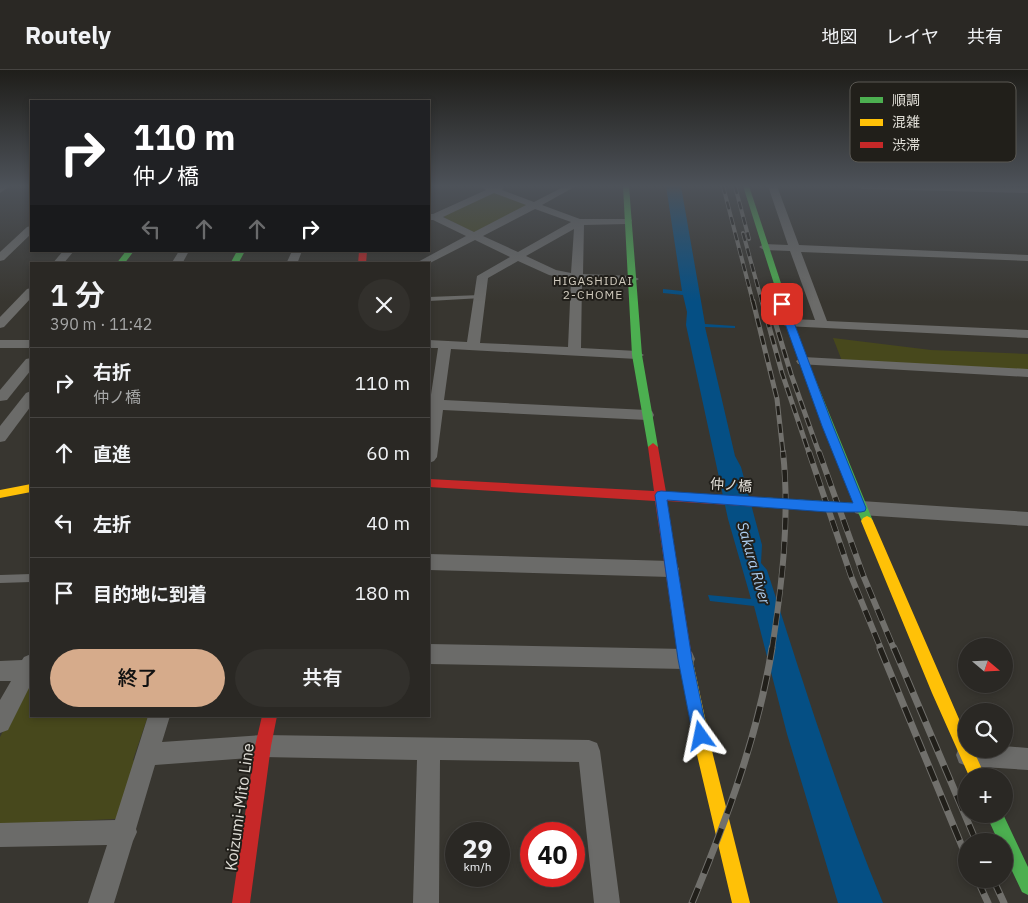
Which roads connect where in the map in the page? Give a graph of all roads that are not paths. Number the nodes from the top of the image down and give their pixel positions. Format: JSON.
{"nodes":[{"id":1,"x":449,"y":225,"type":"edge"},
{"id":2,"x":496,"y":225,"type":"edge"},
{"id":3,"x":574,"y":225,"type":"edge"},
{"id":4,"x":579,"y":225,"type":"edge"},
{"id":5,"x":628,"y":225,"type":"edge"},
{"id":6,"x":757,"y":225,"type":"edge"},
{"id":7,"x":786,"y":225,"type":"edge"},
{"id":8,"x":30,"y":230,"type":"edge"},
{"id":9,"x":474,"y":236,"type":"junction"},
{"id":10,"x":0,"y":243,"type":"edge"},
{"id":11,"x":16,"y":243,"type":"junction"},
{"id":12,"x":30,"y":244,"type":"edge"},
{"id":13,"x":764,"y":247,"type":"junction"},
{"id":14,"x":794,"y":248,"type":"junction"},
{"id":15,"x":68,"y":252,"type":"edge"},
{"id":16,"x":129,"y":252,"type":"edge"},
{"id":17,"x":517,"y":257,"type":"junction"},
{"id":18,"x":0,"y":258,"type":"edge"},
{"id":19,"x":1028,"y":258,"type":"edge"},
{"id":20,"x":59,"y":262,"type":"edge"},
{"id":21,"x":122,"y":262,"type":"edge"},
{"id":22,"x":422,"y":262,"type":"edge"},
{"id":23,"x":578,"y":277,"type":"junction"},
{"id":24,"x":633,"y":279,"type":"junction"},
{"id":25,"x":30,"y":292,"type":"edge"},
{"id":26,"x":480,"y":297,"type":"junction"},
{"id":27,"x":430,"y":299,"type":"edge"},
{"id":28,"x":789,"y":323,"type":"junction"},
{"id":29,"x":0,"y":324,"type":"edge"},
{"id":30,"x":822,"y":324,"type":"junction"},
{"id":31,"x":1028,"y":334,"type":"edge"},
{"id":32,"x":0,"y":344,"type":"edge"},
{"id":33,"x":30,"y":344,"type":"edge"},
{"id":34,"x":430,"y":344,"type":"edge"},
{"id":35,"x":445,"y":344,"type":"junction"},
{"id":36,"x":473,"y":346,"type":"junction"},
{"id":37,"x":574,"y":350,"type":"junction"},
{"id":38,"x":637,"y":355,"type":"junction"},
{"id":39,"x":803,"y":361,"type":"junction"},
{"id":40,"x":30,"y":363,"type":"edge"},
{"id":41,"x":1028,"y":373,"type":"edge"},
{"id":42,"x":30,"y":396,"type":"edge"},
{"id":43,"x":1,"y":397,"type":"edge"},
{"id":44,"x":30,"y":397,"type":"edge"},
{"id":45,"x":437,"y":405,"type":"junction"},
{"id":46,"x":647,"y":415,"type":"junction"},
{"id":47,"x":0,"y":437,"type":"edge"},
{"id":48,"x":430,"y":450,"type":"edge"},
{"id":49,"x":430,"y":483,"type":"edge"},
{"id":50,"x":30,"y":488,"type":"edge"},
{"id":51,"x":0,"y":494,"type":"edge"},
{"id":52,"x":661,"y":495,"type":"junction"},
{"id":53,"x":861,"y":508,"type":"junction"},
{"id":54,"x":1028,"y":519,"type":"edge"},
{"id":55,"x":430,"y":562,"type":"edge"},
{"id":56,"x":670,"y":569,"type":"junction"},
{"id":57,"x":30,"y":578,"type":"edge"},
{"id":58,"x":0,"y":580,"type":"edge"},
{"id":59,"x":430,"y":654,"type":"edge"},
{"id":60,"x":685,"y":659,"type":"junction"},
{"id":61,"x":30,"y":668,"type":"edge"},
{"id":62,"x":0,"y":671,"type":"edge"},
{"id":63,"x":159,"y":717,"type":"edge"},
{"id":64,"x":270,"y":717,"type":"edge"},
{"id":65,"x":0,"y":722,"type":"edge"},
{"id":66,"x":958,"y":734,"type":"edge"},
{"id":67,"x":263,"y":746,"type":"junction"},
{"id":68,"x":428,"y":748,"type":"junction"},
{"id":69,"x":148,"y":754,"type":"junction"},
{"id":70,"x":1013,"y":758,"type":"edge"},
{"id":71,"x":1028,"y":759,"type":"edge"},
{"id":72,"x":998,"y":823,"type":"edge"},
{"id":73,"x":125,"y":832,"type":"junction"},
{"id":74,"x":0,"y":835,"type":"edge"},
{"id":75,"x":1028,"y":886,"type":"edge"},
{"id":76,"x":101,"y":903,"type":"edge"},
{"id":77,"x":241,"y":903,"type":"edge"},
{"id":78,"x":426,"y":903,"type":"edge"},
{"id":79,"x":608,"y":903,"type":"edge"},
{"id":80,"x":741,"y":903,"type":"edge"}],
"edges":[{"from":1,"to":9,"type":"street"},
{"from":2,"to":9,"type":"street"},
{"from":3,"to":17,"type":"street"},
{"from":4,"to":23,"type":"street"},
{"from":5,"to":24,"type":"main road"},
{"from":6,"to":13,"type":"main road"},
{"from":7,"to":14,"type":"street"},
{"from":8,"to":11,"type":"street"},
{"from":9,"to":17,"type":"street"},
{"from":9,"to":22,"type":"street"},
{"from":10,"to":11,"type":"street"},
{"from":11,"to":12,"type":"street"},
{"from":11,"to":18,"type":"street"},
{"from":13,"to":14,"type":"street"},
{"from":13,"to":28,"type":"main road"},
{"from":14,"to":19,"type":"street"},
{"from":14,"to":30,"type":"street"},
{"from":15,"to":20,"type":"street"},
{"from":16,"to":21,"type":"main road"},
{"from":17,"to":23,"type":"street"},
{"from":17,"to":26,"type":"street"},
{"from":23,"to":24,"type":"street"},
{"from":23,"to":37,"type":"street"},
{"from":24,"to":38,"type":"main road"},
{"from":25,"to":29,"type":"street"},
{"from":26,"to":27,"type":"lane"},
{"from":26,"to":36,"type":"street"},
{"from":28,"to":30,"type":"street"},
{"from":28,"to":39,"type":"main road"},
{"from":30,"to":31,"type":"street"},
{"from":32,"to":33,"type":"street"},
{"from":34,"to":35,"type":"street"},
{"from":35,"to":36,"type":"street"},
{"from":35,"to":45,"type":"street"},
{"from":36,"to":37,"type":"street"},
{"from":37,"to":38,"type":"street"},
{"from":38,"to":46,"type":"main road"},
{"from":39,"to":41,"type":"street"},
{"from":39,"to":53,"type":"main road"},
{"from":40,"to":43,"type":"street"},
{"from":42,"to":43,"type":"street"},
{"from":44,"to":47,"type":"street"},
{"from":45,"to":46,"type":"street"},
{"from":45,"to":48,"type":"street"},
{"from":46,"to":52,"type":"main road"},
{"from":49,"to":52,"type":"main road","name":"仲ノ橋"},
{"from":50,"to":51,"type":"main road"},
{"from":52,"to":53,"type":"main road","name":"仲ノ橋"},
{"from":52,"to":56,"type":"main road"},
{"from":53,"to":54,"type":"street"},
{"from":53,"to":66,"type":"main road"},
{"from":55,"to":56,"type":"street"},
{"from":56,"to":60,"type":"main road"},
{"from":57,"to":58,"type":"lane"},
{"from":59,"to":60,"type":"street"},
{"from":60,"to":80,"type":"main road"},
{"from":61,"to":62,"type":"street"},
{"from":61,"to":65,"type":"street"},
{"from":63,"to":69,"type":"street"},
{"from":64,"to":67,"type":"main road","name":"Koizumi-Mito Line"},
{"from":67,"to":68,"type":"street"},
{"from":67,"to":69,"type":"street"},
{"from":67,"to":77,"type":"main road","name":"Koizumi-Mito Line"},
{"from":68,"to":78,"type":"street"},
{"from":68,"to":79,"type":"street"},
{"from":69,"to":73,"type":"street"},
{"from":70,"to":71,"type":"street"},
{"from":72,"to":75,"type":"main road"},
{"from":73,"to":74,"type":"street"},
{"from":73,"to":76,"type":"street"}]}
